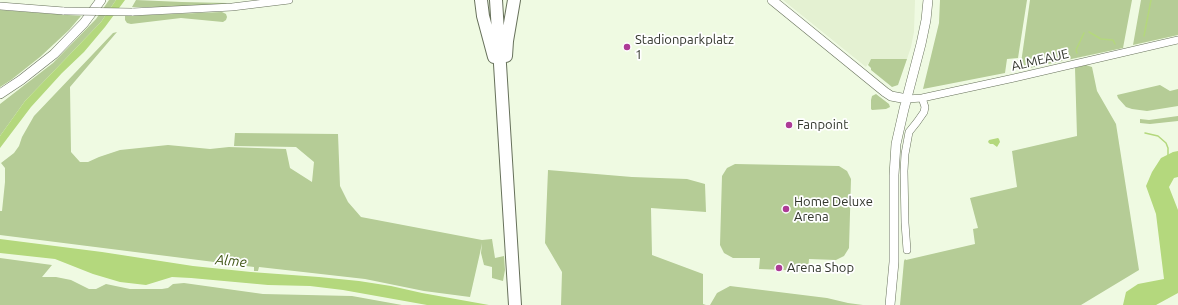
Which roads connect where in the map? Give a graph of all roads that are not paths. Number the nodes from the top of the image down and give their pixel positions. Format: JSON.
{"nodes":[{"id":1,"x":101,"y":0,"type":"edge"},
{"id":2,"x":289,"y":0,"type":"edge"},
{"id":3,"x":481,"y":0,"type":"edge"},
{"id":4,"x":496,"y":0,"type":"edge"},
{"id":5,"x":514,"y":0,"type":"edge"},
{"id":6,"x":772,"y":0,"type":"edge"},
{"id":7,"x":928,"y":0,"type":"edge"},
{"id":8,"x":0,"y":6,"type":"edge"},
{"id":9,"x":1178,"y":40,"type":"edge"},
{"id":10,"x":0,"y":94,"type":"edge"},
{"id":11,"x":922,"y":98,"type":"junction"},
{"id":12,"x":906,"y":99,"type":"junction"},
{"id":13,"x":503,"y":100,"type":"junction"},
{"id":14,"x":907,"y":250,"type":"dead end"},
{"id":15,"x":515,"y":305,"type":"edge"},
{"id":16,"x":890,"y":305,"type":"edge"}],
"edges":[{"from":1,"to":10,"type":"street"},
{"from":2,"to":8,"type":"street","bridge":true},
{"from":3,"to":13,"type":"highway"},
{"from":4,"to":13,"type":"highway"},
{"from":5,"to":13,"type":"highway"},
{"from":6,"to":12,"type":"street"},
{"from":7,"to":12,"type":"street"},
{"from":9,"to":11,"type":"street","name":"ALMEAUE"},
{"from":11,"to":12,"type":"street","name":"ALMEAUE"},
{"from":11,"to":14,"type":"street"},
{"from":12,"to":16,"type":"street"},
{"from":13,"to":15,"type":"highway"}]}
